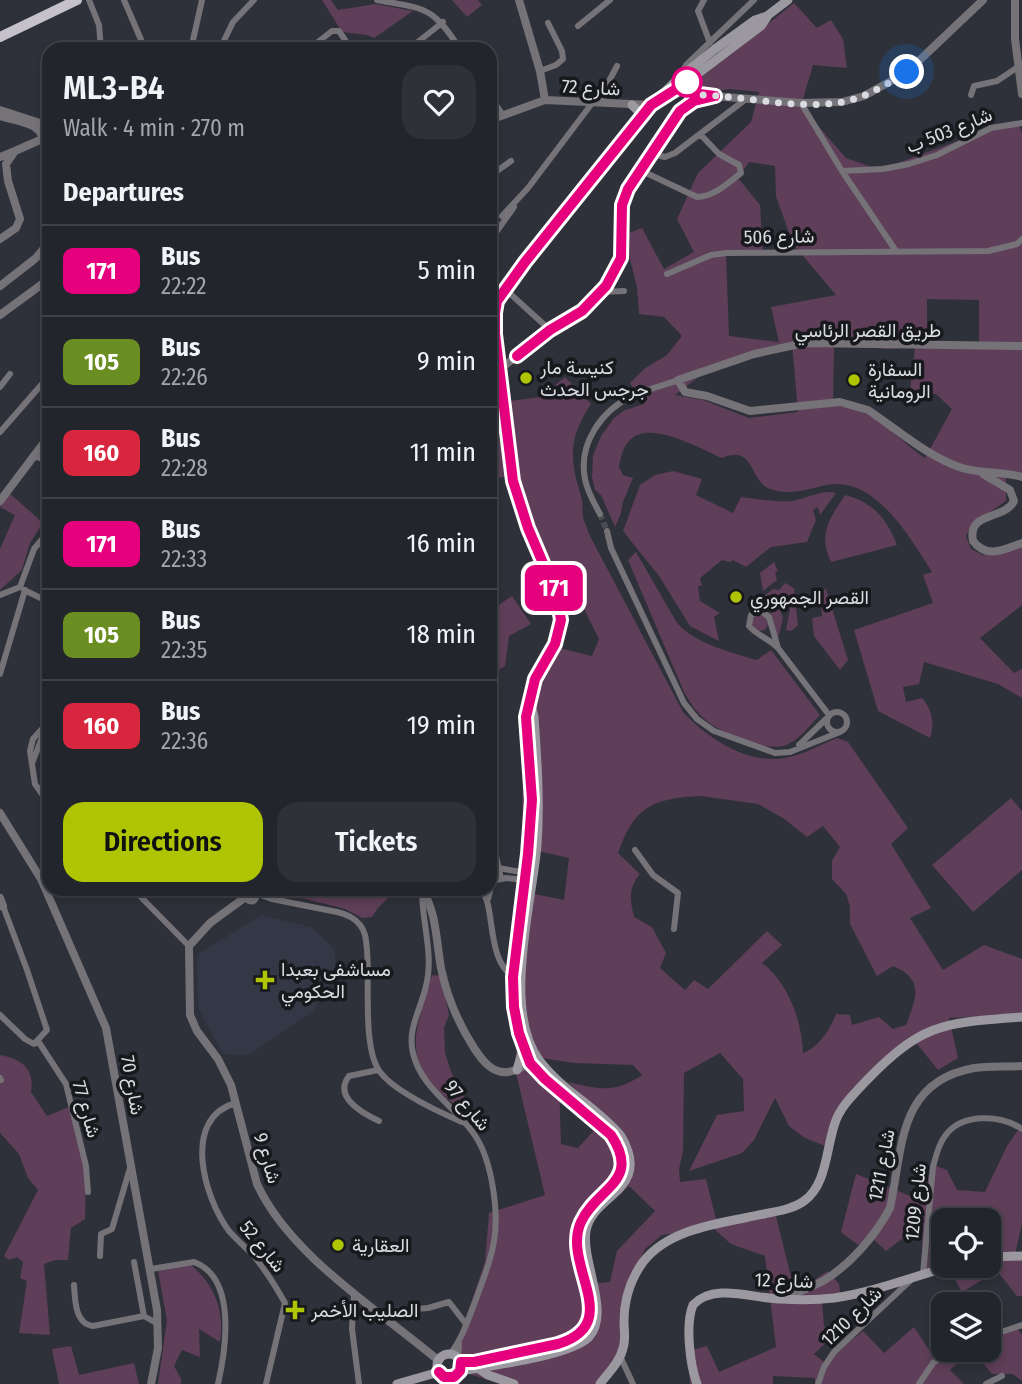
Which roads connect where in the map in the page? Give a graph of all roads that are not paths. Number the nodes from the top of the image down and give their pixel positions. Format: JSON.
{"nodes":[{"id":1,"x":77,"y":0,"type":"edge"},
{"id":2,"x":89,"y":0,"type":"edge"},
{"id":3,"x":124,"y":0,"type":"edge"},
{"id":4,"x":202,"y":0,"type":"edge"},
{"id":5,"x":254,"y":0,"type":"edge"},
{"id":6,"x":377,"y":0,"type":"edge"},
{"id":7,"x":610,"y":0,"type":"edge"},
{"id":8,"x":704,"y":0,"type":"edge"},
{"id":9,"x":754,"y":0,"type":"edge"},
{"id":10,"x":788,"y":0,"type":"edge"},
{"id":11,"x":982,"y":0,"type":"edge"},
{"id":12,"x":1015,"y":0,"type":"edge"},
{"id":13,"x":522,"y":2,"type":"edge"},
{"id":14,"x":443,"y":22,"type":"junction"},
{"id":15,"x":548,"y":23,"type":"dead end"},
{"id":16,"x":578,"y":26,"type":"dead end"},
{"id":17,"x":0,"y":37,"type":"edge"},
{"id":18,"x":100,"y":42,"type":"edge"},
{"id":19,"x":142,"y":42,"type":"edge"},
{"id":20,"x":193,"y":42,"type":"edge"},
{"id":21,"x":223,"y":42,"type":"edge"},
{"id":22,"x":318,"y":42,"type":"edge"},
{"id":23,"x":346,"y":42,"type":"edge"},
{"id":24,"x":418,"y":42,"type":"edge"},
{"id":25,"x":456,"y":42,"type":"edge"},
{"id":26,"x":710,"y":43,"type":"junction"},
{"id":27,"x":617,"y":66,"type":"dead end"},
{"id":28,"x":1018,"y":67,"type":"junction"},
{"id":29,"x":540,"y":71,"type":"junction"},
{"id":30,"x":684,"y":79,"type":"junction"},
{"id":31,"x":675,"y":91,"type":"junction"},
{"id":32,"x":1022,"y":94,"type":"edge"},
{"id":33,"x":971,"y":95,"type":"dead end"},
{"id":34,"x":663,"y":96,"type":"junction"},
{"id":35,"x":715,"y":96,"type":"junction"},
{"id":36,"x":701,"y":99,"type":"junction"},
{"id":37,"x":746,"y":99,"type":"junction"},
{"id":38,"x":545,"y":100,"type":"junction"},
{"id":39,"x":598,"y":103,"type":"junction"},
{"id":40,"x":801,"y":103,"type":"junction"},
{"id":41,"x":632,"y":105,"type":"junction"},
{"id":42,"x":651,"y":105,"type":"junction"},
{"id":43,"x":497,"y":106,"type":"edge"},
{"id":44,"x":0,"y":110,"type":"edge"},
{"id":45,"x":502,"y":114,"type":"junction"},
{"id":46,"x":0,"y":116,"type":"edge"},
{"id":47,"x":497,"y":116,"type":"edge"},
{"id":48,"x":639,"y":122,"type":"junction"},
{"id":49,"x":1022,"y":123,"type":"edge"},
{"id":50,"x":42,"y":124,"type":"edge"},
{"id":51,"x":42,"y":133,"type":"edge"},
{"id":52,"x":701,"y":135,"type":"junction"},
{"id":53,"x":42,"y":141,"type":"edge"},
{"id":54,"x":653,"y":154,"type":"junction"},
{"id":55,"x":511,"y":160,"type":"dead end"},
{"id":56,"x":3,"y":162,"type":"edge"},
{"id":57,"x":497,"y":171,"type":"edge"},
{"id":58,"x":642,"y":171,"type":"junction"},
{"id":59,"x":842,"y":171,"type":"junction"},
{"id":60,"x":521,"y":197,"type":"junction"},
{"id":61,"x":502,"y":216,"type":"dead end"},
{"id":62,"x":497,"y":232,"type":"edge"},
{"id":63,"x":0,"y":239,"type":"edge"},
{"id":64,"x":1022,"y":239,"type":"edge"},
{"id":65,"x":42,"y":251,"type":"edge"},
{"id":66,"x":896,"y":251,"type":"junction"},
{"id":67,"x":667,"y":274,"type":"dead end"},
{"id":68,"x":42,"y":284,"type":"edge"},
{"id":69,"x":0,"y":286,"type":"edge"},
{"id":70,"x":505,"y":289,"type":"junction"},
{"id":71,"x":624,"y":290,"type":"dead end"},
{"id":72,"x":601,"y":292,"type":"junction"},
{"id":73,"x":497,"y":301,"type":"edge"},
{"id":74,"x":0,"y":315,"type":"edge"},
{"id":75,"x":550,"y":330,"type":"junction"},
{"id":76,"x":1022,"y":346,"type":"edge"},
{"id":77,"x":497,"y":348,"type":"edge"},
{"id":78,"x":500,"y":369,"type":"junction"},
{"id":79,"x":10,"y":374,"type":"dead end"},
{"id":80,"x":678,"y":380,"type":"junction"},
{"id":81,"x":42,"y":384,"type":"edge"},
{"id":82,"x":0,"y":387,"type":"edge"},
{"id":83,"x":0,"y":431,"type":"edge"},
{"id":84,"x":42,"y":445,"type":"edge"},
{"id":85,"x":33,"y":456,"type":"junction"},
{"id":86,"x":42,"y":459,"type":"edge"},
{"id":87,"x":980,"y":473,"type":"junction"},
{"id":88,"x":1022,"y":477,"type":"edge"},
{"id":89,"x":0,"y":501,"type":"edge"},
{"id":90,"x":600,"y":514,"type":"tunnel mouth"},
{"id":91,"x":607,"y":531,"type":"tunnel mouth"},
{"id":92,"x":42,"y":539,"type":"edge"},
{"id":93,"x":1022,"y":543,"type":"edge"},
{"id":94,"x":22,"y":589,"type":"junction"},
{"id":95,"x":0,"y":595,"type":"edge"},
{"id":96,"x":42,"y":599,"type":"edge"},
{"id":97,"x":778,"y":648,"type":"junction"},
{"id":98,"x":0,"y":674,"type":"edge"},
{"id":99,"x":829,"y":716,"type":"junction"},
{"id":100,"x":840,"y":732,"type":"junction"},
{"id":101,"x":42,"y":738,"type":"edge"},
{"id":102,"x":794,"y":750,"type":"junction"},
{"id":103,"x":42,"y":793,"type":"edge"},
{"id":104,"x":0,"y":813,"type":"edge"},
{"id":105,"x":635,"y":850,"type":"dead end"},
{"id":106,"x":497,"y":863,"type":"edge"},
{"id":107,"x":498,"y":868,"type":"junction"},
{"id":108,"x":514,"y":870,"type":"junction"},
{"id":109,"x":529,"y":877,"type":"junction"},
{"id":110,"x":513,"y":878,"type":"junction"},
{"id":111,"x":501,"y":879,"type":"junction"},
{"id":112,"x":42,"y":881,"type":"edge"},
{"id":113,"x":497,"y":881,"type":"edge"},
{"id":114,"x":49,"y":896,"type":"edge"},
{"id":115,"x":141,"y":896,"type":"edge"},
{"id":116,"x":422,"y":896,"type":"edge"},
{"id":117,"x":425,"y":896,"type":"edge"},
{"id":118,"x":485,"y":896,"type":"edge"},
{"id":119,"x":488,"y":896,"type":"edge"},
{"id":120,"x":252,"y":897,"type":"joint"},
{"id":121,"x":487,"y":901,"type":"junction"},
{"id":122,"x":1,"y":903,"type":"edge"},
{"id":123,"x":674,"y":929,"type":"dead end"},
{"id":124,"x":189,"y":946,"type":"junction"},
{"id":125,"x":517,"y":977,"type":"junction"},
{"id":126,"x":0,"y":1016,"type":"edge"},
{"id":127,"x":1022,"y":1017,"type":"edge"},
{"id":128,"x":38,"y":1041,"type":"junction"},
{"id":129,"x":524,"y":1048,"type":"junction"},
{"id":130,"x":534,"y":1061,"type":"junction"},
{"id":131,"x":1022,"y":1066,"type":"edge"},
{"id":132,"x":378,"y":1070,"type":"junction"},
{"id":133,"x":517,"y":1070,"type":"junction"},
{"id":134,"x":236,"y":1103,"type":"junction"},
{"id":135,"x":379,"y":1121,"type":"dead end"},
{"id":136,"x":467,"y":1125,"type":"junction"},
{"id":137,"x":1022,"y":1129,"type":"edge"},
{"id":138,"x":131,"y":1163,"type":"junction"},
{"id":139,"x":88,"y":1192,"type":"dead end"},
{"id":140,"x":100,"y":1256,"type":"dead end"},
{"id":141,"x":1022,"y":1256,"type":"edge"},
{"id":142,"x":1001,"y":1257,"type":"edge"},
{"id":143,"x":134,"y":1262,"type":"dead end"},
{"id":144,"x":150,"y":1269,"type":"junction"},
{"id":145,"x":931,"y":1272,"type":"edge"},
{"id":146,"x":919,"y":1275,"type":"junction"},
{"id":147,"x":74,"y":1285,"type":"dead end"},
{"id":148,"x":357,"y":1296,"type":"junction"},
{"id":149,"x":781,"y":1299,"type":"junction"},
{"id":150,"x":383,"y":1315,"type":"junction"},
{"id":151,"x":144,"y":1316,"type":"junction"},
{"id":152,"x":158,"y":1324,"type":"junction"},
{"id":153,"x":467,"y":1324,"type":"junction"},
{"id":154,"x":1022,"y":1325,"type":"edge"},
{"id":155,"x":1001,"y":1332,"type":"edge"},
{"id":156,"x":620,"y":1356,"type":"junction"},
{"id":157,"x":439,"y":1361,"type":"junction"},
{"id":158,"x":934,"y":1362,"type":"edge"},
{"id":159,"x":476,"y":1365,"type":"junction"},
{"id":160,"x":456,"y":1368,"type":"edge"},
{"id":161,"x":439,"y":1372,"type":"junction"},
{"id":162,"x":1002,"y":1376,"type":"dead end"},
{"id":163,"x":151,"y":1384,"type":"edge"},
{"id":164,"x":218,"y":1384,"type":"edge"},
{"id":165,"x":266,"y":1384,"type":"edge"},
{"id":166,"x":359,"y":1384,"type":"edge"},
{"id":167,"x":397,"y":1384,"type":"edge"},
{"id":168,"x":514,"y":1384,"type":"edge"},
{"id":169,"x":600,"y":1384,"type":"edge"},
{"id":170,"x":633,"y":1384,"type":"edge"},
{"id":171,"x":697,"y":1384,"type":"edge"},
{"id":172,"x":818,"y":1384,"type":"edge"},
{"id":173,"x":919,"y":1384,"type":"edge"},
{"id":174,"x":986,"y":1384,"type":"edge"}],
"edges":[{"from":1,"to":17,"type":"highway"},
{"from":2,"to":18,"type":"street"},
{"from":3,"to":19,"type":"street"},
{"from":4,"to":20,"type":"street"},
{"from":5,"to":21,"type":"street"},
{"from":6,"to":14,"type":"street"},
{"from":7,"to":16,"type":"street"},
{"from":8,"to":26,"type":"street"},
{"from":9,"to":26,"type":"street"},
{"from":10,"to":30,"type":"main road"},
{"from":11,"to":40,"type":"street"},
{"from":12,"to":28,"type":"street"},
{"from":13,"to":29,"type":"street"},
{"from":14,"to":24,"type":"street"},
{"from":14,"to":25,"type":"street"},
{"from":15,"to":29,"type":"street"},
{"from":22,"to":23,"type":"street"},
{"from":26,"to":30,"type":"street"},
{"from":27,"to":39,"type":"street"},
{"from":28,"to":32,"type":"street"},
{"from":28,"to":33,"type":"street"},
{"from":29,"to":38,"type":"street"},
{"from":30,"to":31,"type":"main road"},
{"from":30,"to":34,"type":"main road"},
{"from":30,"to":35,"type":"street"},
{"from":31,"to":34,"type":"main road"},
{"from":31,"to":36,"type":"street"},
{"from":34,"to":42,"type":"main road"},
{"from":35,"to":36,"type":"street"},
{"from":35,"to":37,"type":"street"},
{"from":36,"to":54,"type":"street"},
{"from":37,"to":40,"type":"street"},
{"from":37,"to":52,"type":"street"},
{"from":38,"to":39,"type":"street","name":"شارع 72"},
{"from":38,"to":45,"type":"street","name":"شارع 72"},
{"from":39,"to":41,"type":"street","name":"شارع 72"},
{"from":39,"to":60,"type":"street"},
{"from":40,"to":59,"type":"street"},
{"from":41,"to":42,"type":"street","name":"شارع 72"},
{"from":41,"to":48,"type":"main road"},
{"from":42,"to":48,"type":"main road"},
{"from":43,"to":45,"type":"street"},
{"from":44,"to":50,"type":"street"},
{"from":45,"to":47,"type":"street","name":"شارع 72"},
{"from":46,"to":51,"type":"street"},
{"from":48,"to":70,"type":"main road"},
{"from":49,"to":59,"type":"street","name":"شارع 503 ب"},
{"from":52,"to":54,"type":"street"},
{"from":52,"to":58,"type":"street"},
{"from":53,"to":56,"type":"street"},
{"from":54,"to":58,"type":"street"},
{"from":55,"to":57,"type":"street"},
{"from":56,"to":63,"type":"street"},
{"from":58,"to":72,"type":"street"},
{"from":59,"to":66,"type":"street"},
{"from":60,"to":61,"type":"street"},
{"from":60,"to":62,"type":"street"},
{"from":64,"to":66,"type":"street","name":"شارع 506"},
{"from":65,"to":69,"type":"street"},
{"from":66,"to":67,"type":"street","name":"شارع 506"},
{"from":68,"to":74,"type":"street"},
{"from":70,"to":73,"type":"main road"},
{"from":70,"to":75,"type":"street"},
{"from":71,"to":72,"type":"street"},
{"from":72,"to":75,"type":"street"},
{"from":75,"to":78,"type":"street"},
{"from":76,"to":80,"type":"street","name":"طريق القصر الرئاسي"},
{"from":77,"to":78,"type":"main road"},
{"from":78,"to":109,"type":"main road"},
{"from":79,"to":82,"type":"street"},
{"from":80,"to":87,"type":"street"},
{"from":80,"to":90,"type":"street"},
{"from":81,"to":83,"type":"street"},
{"from":84,"to":85,"type":"street"},
{"from":85,"to":86,"type":"street"},
{"from":85,"to":89,"type":"street"},
{"from":87,"to":88,"type":"street"},
{"from":87,"to":93,"type":"street"},
{"from":91,"to":102,"type":"street"},
{"from":92,"to":94,"type":"street"},
{"from":94,"to":95,"type":"street"},
{"from":94,"to":96,"type":"street"},
{"from":94,"to":98,"type":"street"},
{"from":97,"to":97,"type":"street"},
{"from":97,"to":99,"type":"street"},
{"from":99,"to":100,"type":"street"},
{"from":99,"to":100,"type":"street"},
{"from":99,"to":102,"type":"street"},
{"from":100,"to":102,"type":"street"},
{"from":101,"to":103,"type":"street"},
{"from":104,"to":112,"type":"street","name":"شارع 70"},
{"from":105,"to":123,"type":"street"},
{"from":106,"to":107,"type":"street"},
{"from":107,"to":108,"type":"street"},
{"from":107,"to":111,"type":"street"},
{"from":108,"to":109,"type":"street"},
{"from":108,"to":110,"type":"street"},
{"from":109,"to":110,"type":"street"},
{"from":109,"to":125,"type":"main road"},
{"from":110,"to":111,"type":"street"},
{"from":111,"to":113,"type":"street"},
{"from":114,"to":138,"type":"street","name":"شارع 70"},
{"from":115,"to":124,"type":"street"},
{"from":116,"to":136,"type":"street","name":"شارع 97"},
{"from":117,"to":133,"type":"street"},
{"from":118,"to":121,"type":"street"},
{"from":119,"to":121,"type":"street"},
{"from":120,"to":124,"type":"street"},
{"from":120,"to":132,"type":"street"},
{"from":121,"to":125,"type":"street"},
{"from":122,"to":128,"type":"street"},
{"from":124,"to":134,"type":"street","name":"شارع 9"},
{"from":125,"to":129,"type":"main road"},
{"from":125,"to":130,"type":"main road"},
{"from":126,"to":128,"type":"street","name":"شارع 77"},
{"from":127,"to":156,"type":"main road"},
{"from":128,"to":139,"type":"street","name":"شارع 77"},
{"from":129,"to":130,"type":"main road"},
{"from":129,"to":133,"type":"main road"},
{"from":130,"to":133,"type":"street"},
{"from":130,"to":159,"type":"main road"},
{"from":131,"to":149,"type":"street","name":"شارع 1211"},
{"from":132,"to":135,"type":"street"},
{"from":132,"to":136,"type":"street"},
{"from":134,"to":148,"type":"street","name":"شارع 9"},
{"from":134,"to":165,"type":"street","name":"شارع 52"},
{"from":136,"to":153,"type":"street","name":"شارع 97"},
{"from":137,"to":146,"type":"street","name":"شارع 1209"},
{"from":138,"to":140,"type":"street"},
{"from":138,"to":144,"type":"street","name":"شارع 70"},
{"from":141,"to":142,"type":"main road"},
{"from":143,"to":151,"type":"street"},
{"from":144,"to":152,"type":"street","name":"شارع 70"},
{"from":144,"to":164,"type":"street"},
{"from":145,"to":146,"type":"main road","name":"شارع 12"},
{"from":146,"to":149,"type":"main road","name":"شارع 12"},
{"from":146,"to":172,"type":"street","name":"شارع 1210"},
{"from":147,"to":151,"type":"street"},
{"from":148,"to":150,"type":"street","name":"شارع 9"},
{"from":148,"to":166,"type":"street"},
{"from":149,"to":171,"type":"main road","name":"شارع 12"},
{"from":150,"to":153,"type":"street"},
{"from":150,"to":157,"type":"street","name":"شارع 9"},
{"from":151,"to":152,"type":"street"},
{"from":152,"to":163,"type":"street","name":"شارع 70"},
{"from":153,"to":160,"type":"street","name":"شارع 97"},
{"from":154,"to":155,"type":"street"},
{"from":156,"to":169,"type":"main road"},
{"from":156,"to":170,"type":"street"},
{"from":157,"to":160,"type":"main road"},
{"from":157,"to":161,"type":"main road"},
{"from":158,"to":173,"type":"street"},
{"from":159,"to":160,"type":"main road"},
{"from":159,"to":168,"type":"main road"},
{"from":160,"to":161,"type":"main road"},
{"from":161,"to":167,"type":"main road"},
{"from":162,"to":174,"type":"street"}]}
